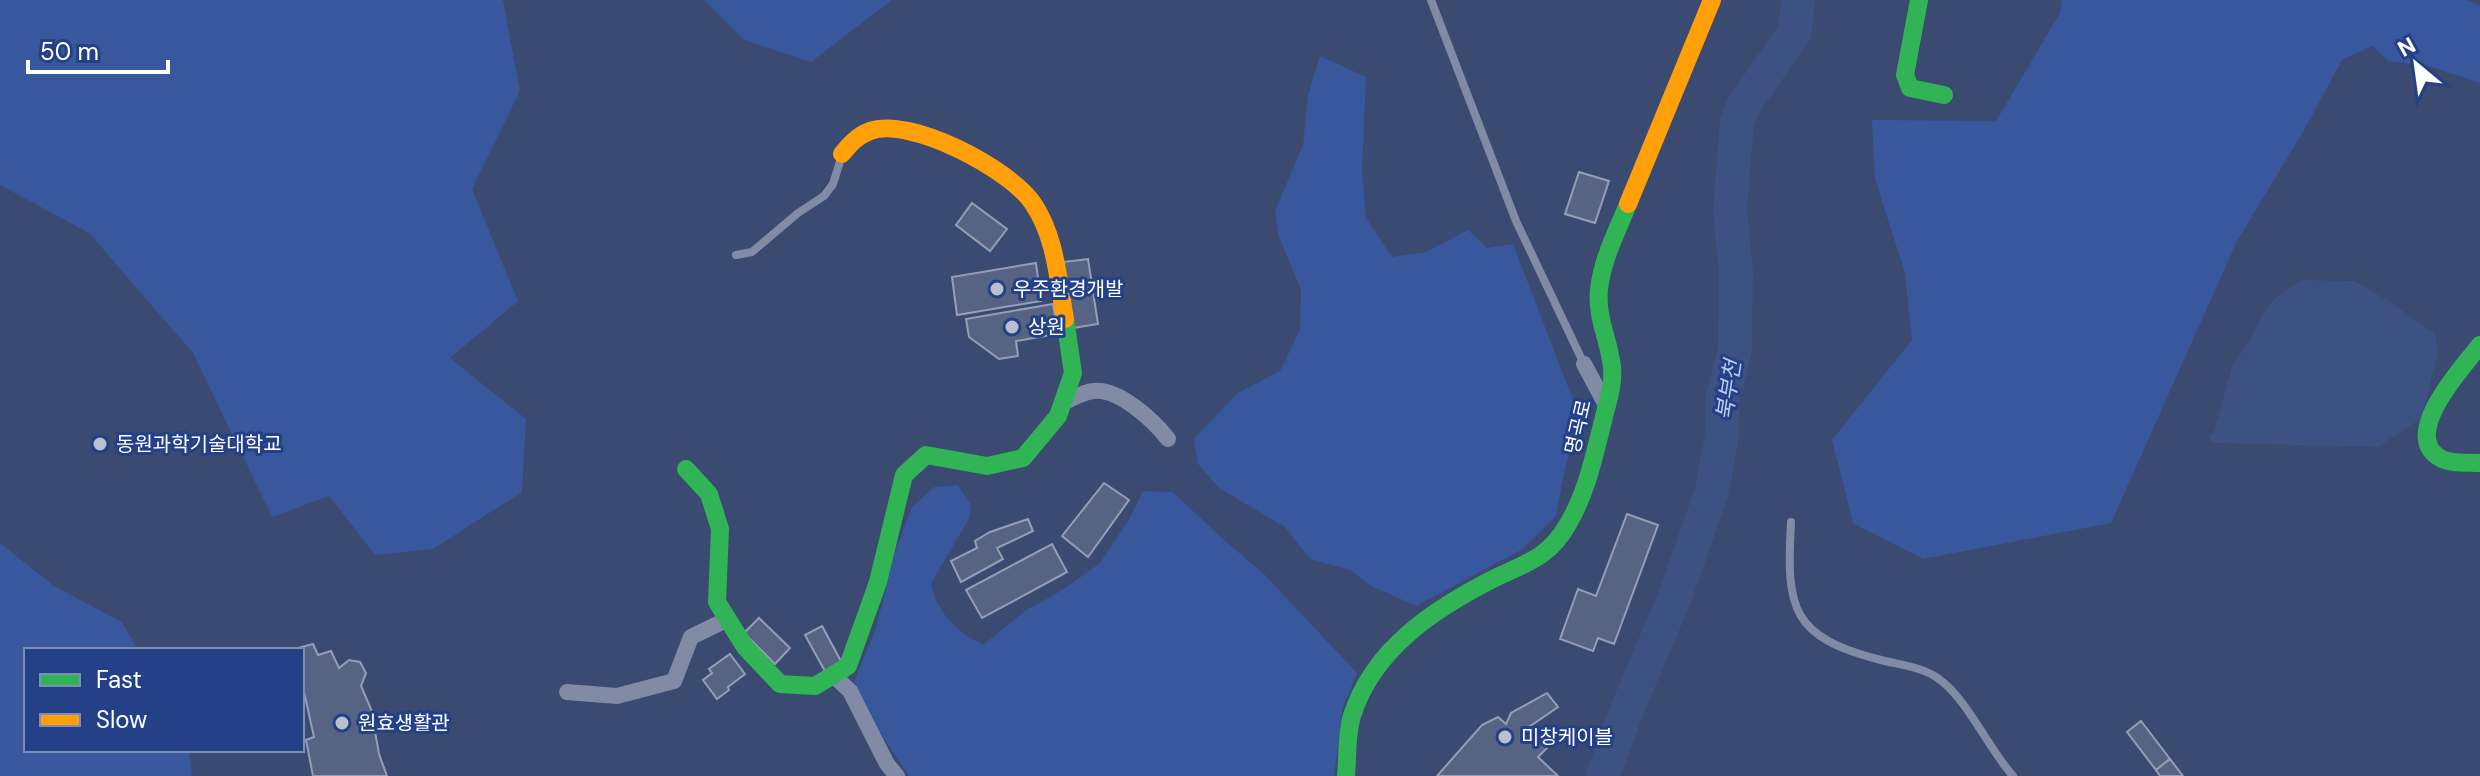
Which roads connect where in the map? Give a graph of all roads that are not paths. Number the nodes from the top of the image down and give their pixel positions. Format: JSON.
{"nodes":[{"id":1,"x":1431,"y":0,"type":"edge"},
{"id":2,"x":1712,"y":0,"type":"edge"},
{"id":3,"x":1919,"y":0,"type":"edge"},
{"id":4,"x":1944,"y":95,"type":"dead end"},
{"id":5,"x":842,"y":154,"type":"joint"},
{"id":6,"x":736,"y":255,"type":"dead end"},
{"id":7,"x":2480,"y":345,"type":"edge"},
{"id":8,"x":1584,"y":364,"type":"joint"},
{"id":9,"x":1062,"y":403,"type":"junction"},
{"id":10,"x":1606,"y":405,"type":"junction"},
{"id":11,"x":1168,"y":439,"type":"dead end"},
{"id":12,"x":2480,"y":463,"type":"edge"},
{"id":13,"x":686,"y":469,"type":"dead end"},
{"id":14,"x":1791,"y":522,"type":"dead end"},
{"id":15,"x":728,"y":619,"type":"junction"},
{"id":16,"x":833,"y":675,"type":"junction"},
{"id":17,"x":567,"y":692,"type":"dead end"},
{"id":18,"x":897,"y":776,"type":"edge"},
{"id":19,"x":1346,"y":776,"type":"edge"},
{"id":20,"x":2013,"y":776,"type":"edge"}],
"edges":[{"from":1,"to":8,"type":"lane"},
{"from":2,"to":10,"type":"street","name":"명곡로"},
{"from":3,"to":4,"type":"street"},
{"from":5,"to":6,"type":"lane"},
{"from":5,"to":9,"type":"street"},
{"from":7,"to":12,"type":"street"},
{"from":8,"to":10,"type":"street"},
{"from":9,"to":11,"type":"street"},
{"from":9,"to":16,"type":"street"},
{"from":10,"to":19,"type":"street","name":"명곡로"},
{"from":13,"to":15,"type":"street"},
{"from":14,"to":20,"type":"lane"},
{"from":15,"to":16,"type":"street"},
{"from":15,"to":17,"type":"street"},
{"from":16,"to":18,"type":"street"}]}
